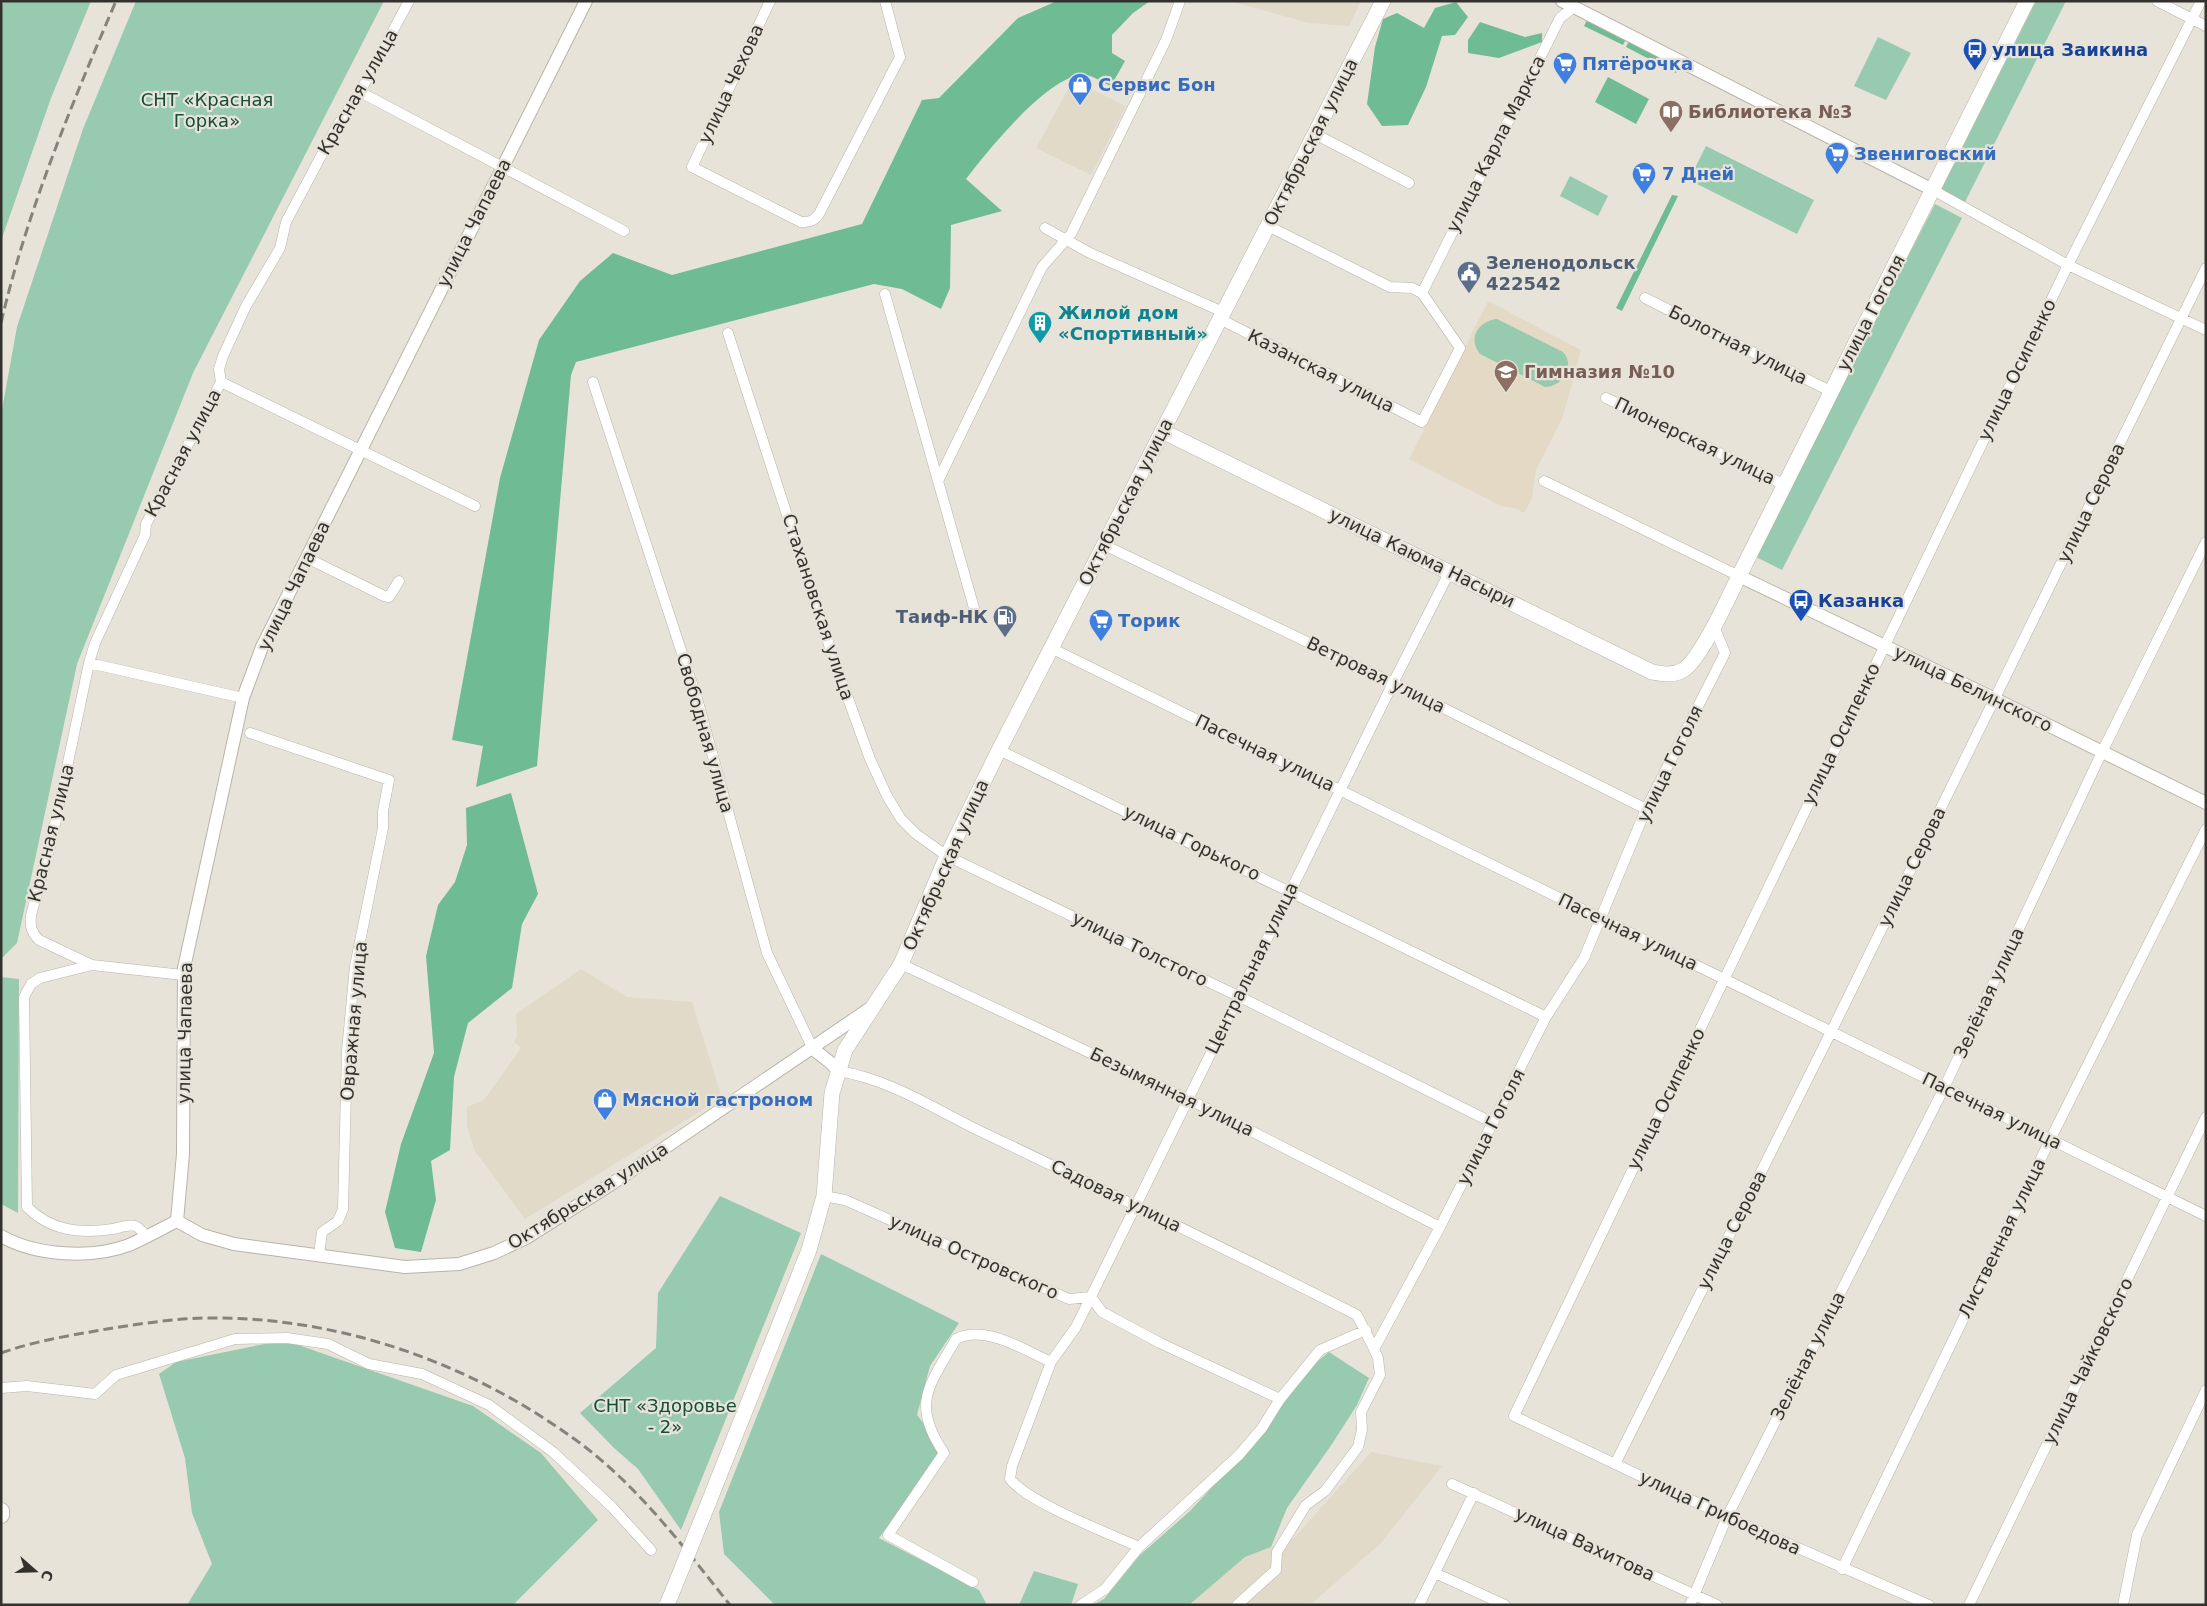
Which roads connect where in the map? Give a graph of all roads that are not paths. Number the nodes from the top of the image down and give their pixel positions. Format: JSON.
{"nodes":[{"id":1,"x":409,"y":1,"type":"edge"},
{"id":2,"x":586,"y":1,"type":"edge"},
{"id":3,"x":770,"y":1,"type":"edge"},
{"id":4,"x":884,"y":1,"type":"edge"},
{"id":5,"x":1383,"y":1,"type":"edge"},
{"id":6,"x":1562,"y":1,"type":"edge"},
{"id":7,"x":2027,"y":1,"type":"edge"},
{"id":8,"x":2157,"y":1,"type":"edge"},
{"id":9,"x":2201,"y":1,"type":"edge"},
{"id":10,"x":1180,"y":2,"type":"edge"},
{"id":11,"x":1575,"y":4,"type":"edge"},
{"id":12,"x":2193,"y":19,"type":"junction"},
{"id":13,"x":2206,"y":26,"type":"edge"},
{"id":14,"x":360,"y":92,"type":"junction"},
{"id":15,"x":1315,"y":134,"type":"junction"},
{"id":16,"x":503,"y":166,"type":"junction"},
{"id":17,"x":1409,"y":183,"type":"dead end"},
{"id":18,"x":1932,"y":190,"type":"junction"},
{"id":19,"x":1268,"y":226,"type":"junction"},
{"id":20,"x":1044,"y":228,"type":"dead end"},
{"id":21,"x":624,"y":231,"type":"dead end"},
{"id":22,"x":1066,"y":240,"type":"junction"},
{"id":23,"x":2068,"y":265,"type":"junction"},
{"id":24,"x":2206,"y":268,"type":"edge"},
{"id":25,"x":1422,"y":293,"type":"junction"},
{"id":26,"x":884,"y":294,"type":"dead end"},
{"id":27,"x":1645,"y":298,"type":"dead end"},
{"id":28,"x":1221,"y":316,"type":"junction"},
{"id":29,"x":2181,"y":318,"type":"junction"},
{"id":30,"x":2206,"y":330,"type":"edge"},
{"id":31,"x":728,"y":333,"type":"dead end"},
{"id":32,"x":221,"y":382,"type":"junction"},
{"id":33,"x":593,"y":382,"type":"dead end"},
{"id":34,"x":1832,"y":392,"type":"junction"},
{"id":35,"x":1606,"y":398,"type":"dead end"},
{"id":36,"x":1162,"y":431,"type":"junction"},
{"id":37,"x":362,"y":448,"type":"junction"},
{"id":38,"x":938,"y":481,"type":"junction"},
{"id":39,"x":1544,"y":482,"type":"dead end"},
{"id":40,"x":1785,"y":485,"type":"junction"},
{"id":41,"x":475,"y":506,"type":"dead end"},
{"id":42,"x":2206,"y":542,"type":"edge"},
{"id":43,"x":1104,"y":545,"type":"junction"},
{"id":44,"x":307,"y":558,"type":"junction"},
{"id":45,"x":1450,"y":571,"type":"junction"},
{"id":46,"x":1739,"y":576,"type":"junction"},
{"id":47,"x":400,"y":581,"type":"dead end"},
{"id":48,"x":976,"y":615,"type":"dead end"},
{"id":49,"x":1713,"y":624,"type":"junction"},
{"id":50,"x":1884,"y":645,"type":"junction"},
{"id":51,"x":1051,"y":648,"type":"junction"},
{"id":52,"x":89,"y":663,"type":"junction"},
{"id":53,"x":1682,"y":670,"type":"joint"},
{"id":54,"x":1393,"y":682,"type":"junction"},
{"id":55,"x":243,"y":698,"type":"junction"},
{"id":56,"x":1995,"y":699,"type":"junction"},
{"id":57,"x":250,"y":733,"type":"dead end"},
{"id":58,"x":998,"y":750,"type":"junction"},
{"id":59,"x":2102,"y":752,"type":"junction"},
{"id":60,"x":1340,"y":790,"type":"junction"},
{"id":61,"x":2206,"y":803,"type":"edge"},
{"id":62,"x":1646,"y":810,"type":"junction"},
{"id":63,"x":2206,"y":829,"type":"edge"},
{"id":64,"x":947,"y":856,"type":"junction"},
{"id":65,"x":1290,"y":890,"type":"junction"},
{"id":66,"x":1601,"y":919,"type":"junction"},
{"id":67,"x":901,"y":964,"type":"junction"},
{"id":68,"x":92,"y":965,"type":"junction"},
{"id":69,"x":183,"y":975,"type":"junction"},
{"id":70,"x":1724,"y":979,"type":"junction"},
{"id":71,"x":1238,"y":996,"type":"junction"},
{"id":72,"x":875,"y":1005,"type":"junction"},
{"id":73,"x":1546,"y":1017,"type":"junction"},
{"id":74,"x":1831,"y":1032,"type":"junction"},
{"id":75,"x":813,"y":1050,"type":"junction"},
{"id":76,"x":838,"y":1072,"type":"junction"},
{"id":77,"x":1944,"y":1088,"type":"junction"},
{"id":78,"x":1188,"y":1099,"type":"junction"},
{"id":79,"x":2206,"y":1117,"type":"edge"},
{"id":80,"x":1493,"y":1123,"type":"junction"},
{"id":81,"x":2050,"y":1140,"type":"junction"},
{"id":82,"x":824,"y":1196,"type":"junction"},
{"id":83,"x":2168,"y":1198,"type":"junction"},
{"id":84,"x":1136,"y":1204,"type":"junction"},
{"id":85,"x":2206,"y":1216,"type":"edge"},
{"id":86,"x":177,"y":1221,"type":"junction"},
{"id":87,"x":1440,"y":1227,"type":"junction"},
{"id":88,"x":1,"y":1236,"type":"edge"},
{"id":89,"x":146,"y":1236,"type":"junction"},
{"id":90,"x":319,"y":1255,"type":"junction"},
{"id":91,"x":1091,"y":1297,"type":"junction"},
{"id":92,"x":1366,"y":1330,"type":"junction"},
{"id":93,"x":1374,"y":1349,"type":"junction"},
{"id":94,"x":1051,"y":1362,"type":"junction"},
{"id":95,"x":1,"y":1388,"type":"edge"},
{"id":96,"x":2206,"y":1390,"type":"edge"},
{"id":97,"x":1280,"y":1399,"type":"junction"},
{"id":98,"x":1514,"y":1416,"type":"joint"},
{"id":99,"x":1615,"y":1464,"type":"junction"},
{"id":100,"x":1452,"y":1484,"type":"dead end"},
{"id":101,"x":1474,"y":1494,"type":"junction"},
{"id":102,"x":1,"y":1511,"type":"edge"},
{"id":103,"x":1,"y":1514,"type":"edge"},
{"id":104,"x":1727,"y":1517,"type":"junction"},
{"id":105,"x":1139,"y":1547,"type":"junction"},
{"id":106,"x":651,"y":1550,"type":"dead end"},
{"id":107,"x":1842,"y":1569,"type":"junction"},
{"id":108,"x":1435,"y":1573,"type":"junction"},
{"id":109,"x":973,"y":1582,"type":"dead end"},
{"id":110,"x":1694,"y":1595,"type":"junction"},
{"id":111,"x":667,"y":1605,"type":"edge"},
{"id":112,"x":1081,"y":1605,"type":"edge"},
{"id":113,"x":1237,"y":1605,"type":"edge"},
{"id":114,"x":1419,"y":1605,"type":"edge"},
{"id":115,"x":1505,"y":1605,"type":"edge"},
{"id":116,"x":1690,"y":1605,"type":"edge"},
{"id":117,"x":1717,"y":1605,"type":"edge"},
{"id":118,"x":1929,"y":1605,"type":"edge"},
{"id":119,"x":1969,"y":1605,"type":"edge"},
{"id":120,"x":2123,"y":1605,"type":"edge"}],
"edges":[{"from":1,"to":14,"type":"street","name":"Красная улица"},
{"from":2,"to":16,"type":"street","name":"улица Чапаева"},
{"from":3,"to":4,"type":"street","name":"улица Чехова"},
{"from":5,"to":15,"type":"main road","name":"Октябрьская улица"},
{"from":6,"to":11,"type":"street"},
{"from":7,"to":18,"type":"main road","name":"улица Гоголя"},
{"from":8,"to":12,"type":"street"},
{"from":9,"to":12,"type":"street","name":"улица Осипенко"},
{"from":10,"to":22,"type":"street"},
{"from":11,"to":18,"type":"street"},
{"from":11,"to":25,"type":"street","name":"улица Карла Маркса"},
{"from":12,"to":13,"type":"street"},
{"from":12,"to":23,"type":"street","name":"улица Осипенко"},
{"from":14,"to":16,"type":"street"},
{"from":14,"to":32,"type":"street","name":"Красная улица"},
{"from":15,"to":17,"type":"street"},
{"from":15,"to":19,"type":"main road","name":"Октябрьская улица"},
{"from":16,"to":21,"type":"street"},
{"from":16,"to":37,"type":"street","name":"улица Чапаева"},
{"from":18,"to":23,"type":"street"},
{"from":18,"to":34,"type":"main road","name":"улица Гоголя"},
{"from":19,"to":25,"type":"street"},
{"from":19,"to":28,"type":"main road","name":"Октябрьская улица"},
{"from":20,"to":22,"type":"street","name":"Казанская улица"},
{"from":22,"to":28,"type":"street","name":"Казанская улица"},
{"from":22,"to":38,"type":"street"},
{"from":23,"to":29,"type":"street"},
{"from":23,"to":50,"type":"street","name":"улица Осипенко"},
{"from":24,"to":29,"type":"street","name":"улица Серова"},
{"from":25,"to":28,"type":"street","name":"Казанская улица"},
{"from":26,"to":38,"type":"street"},
{"from":27,"to":34,"type":"street","name":"Болотная улица"},
{"from":28,"to":36,"type":"main road","name":"Октябрьская улица"},
{"from":29,"to":30,"type":"street"},
{"from":29,"to":56,"type":"street","name":"улица Серова"},
{"from":31,"to":64,"type":"street","name":"Стахановская улица"},
{"from":32,"to":37,"type":"street"},
{"from":32,"to":52,"type":"street","name":"Красная улица"},
{"from":33,"to":75,"type":"street","name":"Свободная улица"},
{"from":34,"to":40,"type":"main road","name":"улица Гоголя"},
{"from":35,"to":40,"type":"street","name":"Пионерская улица"},
{"from":36,"to":43,"type":"main road","name":"Октябрьская улица"},
{"from":36,"to":45,"type":"main road","name":"улица Каюма Насыри"},
{"from":37,"to":41,"type":"street"},
{"from":37,"to":44,"type":"street","name":"улица Чапаева"},
{"from":38,"to":48,"type":"street"},
{"from":39,"to":46,"type":"street"},
{"from":40,"to":46,"type":"main road","name":"улица Гоголя"},
{"from":42,"to":59,"type":"street","name":"Зелёная улица"},
{"from":43,"to":51,"type":"main road","name":"Октябрьская улица"},
{"from":43,"to":54,"type":"street","name":"Ветровая улица"},
{"from":44,"to":47,"type":"street"},
{"from":44,"to":55,"type":"street","name":"улица Чапаева"},
{"from":45,"to":53,"type":"main road","name":"улица Каюма Насыри"},
{"from":45,"to":54,"type":"street","name":"Центральная улица"},
{"from":46,"to":49,"type":"main road","name":"улица Гоголя"},
{"from":46,"to":50,"type":"street","name":"улица Белинского"},
{"from":49,"to":53,"type":"main road","name":"улица Гоголя"},
{"from":49,"to":62,"type":"street","name":"улица Гоголя"},
{"from":50,"to":56,"type":"street","name":"улица Белинского"},
{"from":50,"to":70,"type":"street","name":"улица Осипенко"},
{"from":51,"to":58,"type":"main road","name":"Октябрьская улица"},
{"from":51,"to":60,"type":"street","name":"Пасечная улица"},
{"from":52,"to":55,"type":"street"},
{"from":52,"to":68,"type":"street","name":"Красная улица"},
{"from":54,"to":60,"type":"street","name":"Центральная улица"},
{"from":54,"to":62,"type":"street","name":"Ветровая улица"},
{"from":55,"to":69,"type":"street","name":"улица Чапаева"},
{"from":56,"to":59,"type":"street","name":"улица Белинского"},
{"from":56,"to":74,"type":"street","name":"улица Серова"},
{"from":57,"to":90,"type":"street","name":"Овражная улица"},
{"from":58,"to":64,"type":"main road","name":"Октябрьская улица"},
{"from":58,"to":65,"type":"street","name":"улица Горького"},
{"from":59,"to":61,"type":"street","name":"улица Белинского"},
{"from":59,"to":77,"type":"street","name":"Зелёная улица"},
{"from":60,"to":65,"type":"street","name":"Центральная улица"},
{"from":60,"to":66,"type":"street","name":"Пасечная улица"},
{"from":62,"to":66,"type":"street","name":"улица Гоголя"},
{"from":63,"to":81,"type":"street","name":"Лиственная улица"},
{"from":64,"to":67,"type":"main road","name":"Октябрьская улица"},
{"from":64,"to":71,"type":"street","name":"улица Толстого"},
{"from":65,"to":71,"type":"street","name":"Центральная улица"},
{"from":65,"to":73,"type":"street","name":"улица Горького"},
{"from":66,"to":70,"type":"street","name":"Пасечная улица"},
{"from":66,"to":73,"type":"street","name":"улица Гоголя"},
{"from":67,"to":72,"type":"main road","name":"Октябрьская улица"},
{"from":67,"to":78,"type":"street","name":"Безымянная улица"},
{"from":68,"to":69,"type":"street"},
{"from":68,"to":89,"type":"street"},
{"from":69,"to":86,"type":"street","name":"улица Чапаева"},
{"from":70,"to":74,"type":"street","name":"Пасечная улица"},
{"from":70,"to":98,"type":"street","name":"улица Осипенко"},
{"from":71,"to":78,"type":"street","name":"Центральная улица"},
{"from":71,"to":80,"type":"street","name":"улица Толстого"},
{"from":72,"to":75,"type":"street","name":"Октябрьская улица"},
{"from":72,"to":76,"type":"main road","name":"Октябрьская улица"},
{"from":73,"to":80,"type":"street","name":"улица Гоголя"},
{"from":74,"to":77,"type":"street","name":"Пасечная улица"},
{"from":74,"to":99,"type":"street","name":"улица Серова"},
{"from":75,"to":76,"type":"street","name":"Свободная улица"},
{"from":75,"to":90,"type":"street","name":"Октябрьская улица"},
{"from":76,"to":82,"type":"main road","name":"Октябрьская улица"},
{"from":76,"to":84,"type":"street","name":"Садовая улица"},
{"from":77,"to":81,"type":"street","name":"Пасечная улица"},
{"from":77,"to":104,"type":"street","name":"Зелёная улица"},
{"from":78,"to":84,"type":"street","name":"Центральная улица"},
{"from":78,"to":87,"type":"street","name":"Безымянная улица"},
{"from":79,"to":83,"type":"street","name":"улица Чайковского"},
{"from":80,"to":87,"type":"street","name":"улица Гоголя"},
{"from":81,"to":83,"type":"street","name":"Пасечная улица"},
{"from":81,"to":107,"type":"street","name":"Лиственная улица"},
{"from":82,"to":91,"type":"street","name":"улица Островского"},
{"from":82,"to":111,"type":"main road","name":"Октябрьская улица","bridge":true},
{"from":83,"to":85,"type":"street","name":"Пасечная улица"},
{"from":83,"to":119,"type":"street","name":"улица Чайковского"},
{"from":84,"to":91,"type":"street","name":"Центральная улица"},
{"from":84,"to":92,"type":"street","name":"Садовая улица"},
{"from":86,"to":89,"type":"street"},
{"from":86,"to":90,"type":"street","name":"Октябрьская улица"},
{"from":87,"to":93,"type":"street","name":"улица Гоголя"},
{"from":88,"to":89,"type":"street"},
{"from":91,"to":94,"type":"street","name":"Центральная улица"},
{"from":91,"to":97,"type":"street"},
{"from":92,"to":93,"type":"street","name":"Садовая улица"},
{"from":92,"to":97,"type":"street"},
{"from":93,"to":113,"type":"street"},
{"from":94,"to":105,"type":"street","name":"Центральная улица"},
{"from":94,"to":109,"type":"street"},
{"from":95,"to":106,"type":"street"},
{"from":96,"to":120,"type":"street"},
{"from":97,"to":105,"type":"street"},
{"from":98,"to":99,"type":"street","name":"улица Грибоедова"},
{"from":99,"to":104,"type":"street","name":"улица Грибоедова"},
{"from":100,"to":101,"type":"street","name":"улица Вахитова"},
{"from":101,"to":108,"type":"street"},
{"from":101,"to":110,"type":"street","name":"улица Вахитова"},
{"from":102,"to":103,"type":"main road"},
{"from":104,"to":107,"type":"street","name":"улица Грибоедова"},
{"from":104,"to":110,"type":"street","name":"Зелёная улица"},
{"from":105,"to":112,"type":"street"},
{"from":107,"to":118,"type":"street","name":"улица Грибоедова"},
{"from":108,"to":114,"type":"street"},
{"from":108,"to":115,"type":"street"},
{"from":110,"to":116,"type":"street","name":"Зелёная улица"},
{"from":110,"to":117,"type":"street","name":"улица Вахитова"}]}
